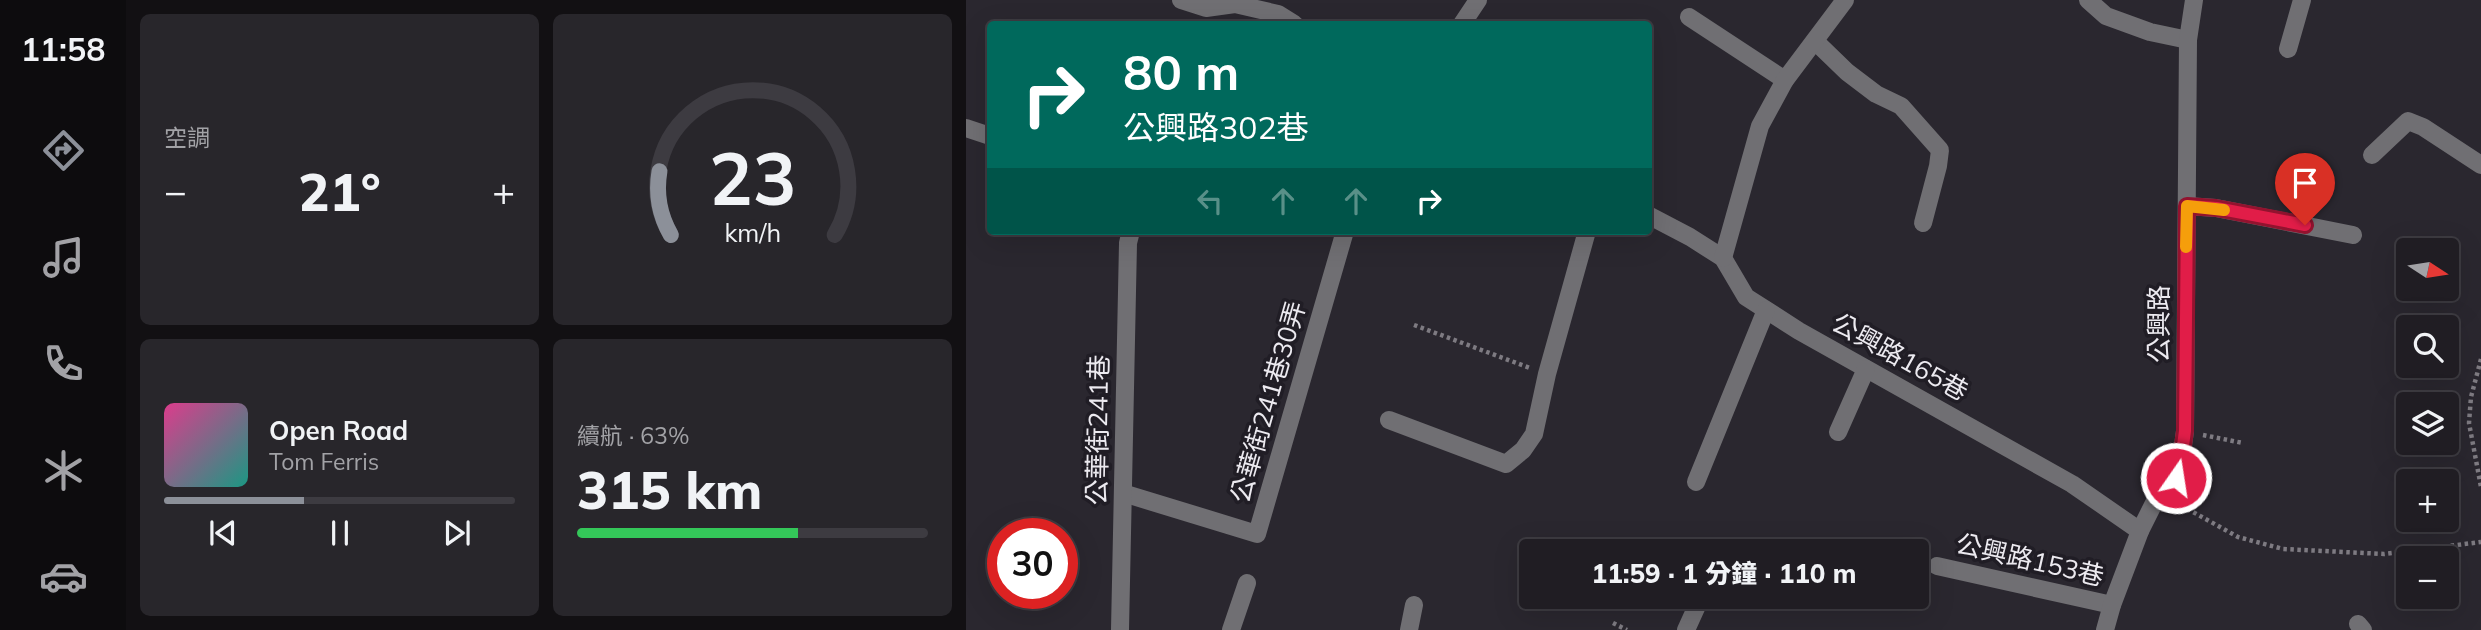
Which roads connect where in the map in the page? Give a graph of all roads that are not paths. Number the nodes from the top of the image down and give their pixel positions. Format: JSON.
{"nodes":[{"id":1,"x":1181,"y":0,"type":"edge"},
{"id":2,"x":1478,"y":0,"type":"edge"},
{"id":3,"x":1844,"y":0,"type":"edge"},
{"id":4,"x":2088,"y":0,"type":"edge"},
{"id":5,"x":2194,"y":0,"type":"edge"},
{"id":6,"x":2302,"y":0,"type":"edge"},
{"id":7,"x":1202,"y":11,"type":"edge"},
{"id":8,"x":1689,"y":17,"type":"dead end"},
{"id":9,"x":1289,"y":21,"type":"edge"},
{"id":10,"x":1464,"y":21,"type":"edge"},
{"id":11,"x":2188,"y":40,"type":"junction"},
{"id":12,"x":1816,"y":42,"type":"junction"},
{"id":13,"x":2288,"y":49,"type":"dead end"},
{"id":14,"x":1785,"y":80,"type":"junction"},
{"id":15,"x":966,"y":128,"type":"edge"},
{"id":16,"x":987,"y":134,"type":"edge"},
{"id":17,"x":2372,"y":155,"type":"dead end"},
{"id":18,"x":2479,"y":161,"type":"edge"},
{"id":19,"x":2187,"y":206,"type":"junction"},
{"id":20,"x":1652,"y":217,"type":"edge"},
{"id":21,"x":1923,"y":223,"type":"dead end"},
{"id":22,"x":1130,"y":235,"type":"edge"},
{"id":23,"x":1344,"y":235,"type":"edge"},
{"id":24,"x":1586,"y":235,"type":"edge"},
{"id":25,"x":2353,"y":235,"type":"dead end"},
{"id":26,"x":1723,"y":258,"type":"junction"},
{"id":27,"x":1766,"y":310,"type":"junction"},
{"id":28,"x":1866,"y":369,"type":"junction"},
{"id":29,"x":1389,"y":420,"type":"dead end"},
{"id":30,"x":1838,"y":432,"type":"dead end"},
{"id":31,"x":1696,"y":482,"type":"dead end"},
{"id":32,"x":1124,"y":493,"type":"junction"},
{"id":33,"x":2140,"y":531,"type":"junction"},
{"id":34,"x":1937,"y":566,"type":"dead end"},
{"id":35,"x":1247,"y":583,"type":"dead end"},
{"id":36,"x":1414,"y":605,"type":"dead end"},
{"id":37,"x":2112,"y":605,"type":"junction"},
{"id":38,"x":1696,"y":609,"type":"edge"},
{"id":39,"x":1120,"y":630,"type":"edge"},
{"id":40,"x":1231,"y":630,"type":"edge"},
{"id":41,"x":1409,"y":630,"type":"edge"},
{"id":42,"x":1686,"y":630,"type":"edge"},
{"id":43,"x":2105,"y":630,"type":"edge"}],
"edges":[{"from":1,"to":7,"type":"street"},
{"from":2,"to":10,"type":"street"},
{"from":3,"to":12,"type":"street"},
{"from":4,"to":11,"type":"street"},
{"from":5,"to":11,"type":"street","name":"公興路"},
{"from":6,"to":13,"type":"street"},
{"from":7,"to":9,"type":"street"},
{"from":8,"to":14,"type":"street"},
{"from":11,"to":19,"type":"street","name":"公興路"},
{"from":12,"to":14,"type":"street"},
{"from":12,"to":21,"type":"street"},
{"from":14,"to":26,"type":"street"},
{"from":15,"to":16,"type":"street"},
{"from":17,"to":18,"type":"street"},
{"from":19,"to":25,"type":"street"},
{"from":19,"to":33,"type":"street","name":"公興路"},
{"from":20,"to":26,"type":"street","name":"公興路165巷"},
{"from":22,"to":32,"type":"street","name":"公華街241巷"},
{"from":23,"to":32,"type":"street","name":"公華街241巷30弄"},
{"from":24,"to":29,"type":"street"},
{"from":26,"to":27,"type":"street","name":"公興路165巷"},
{"from":27,"to":28,"type":"street","name":"公興路165巷"},
{"from":27,"to":31,"type":"street"},
{"from":28,"to":30,"type":"street"},
{"from":28,"to":33,"type":"street","name":"公興路165巷"},
{"from":32,"to":39,"type":"street","name":"公華街241巷"},
{"from":33,"to":37,"type":"street","name":"公興路"},
{"from":34,"to":37,"type":"street","name":"公興路153巷"},
{"from":35,"to":40,"type":"street"},
{"from":36,"to":41,"type":"street"},
{"from":37,"to":43,"type":"street","name":"公興路"},
{"from":38,"to":42,"type":"street"}]}
